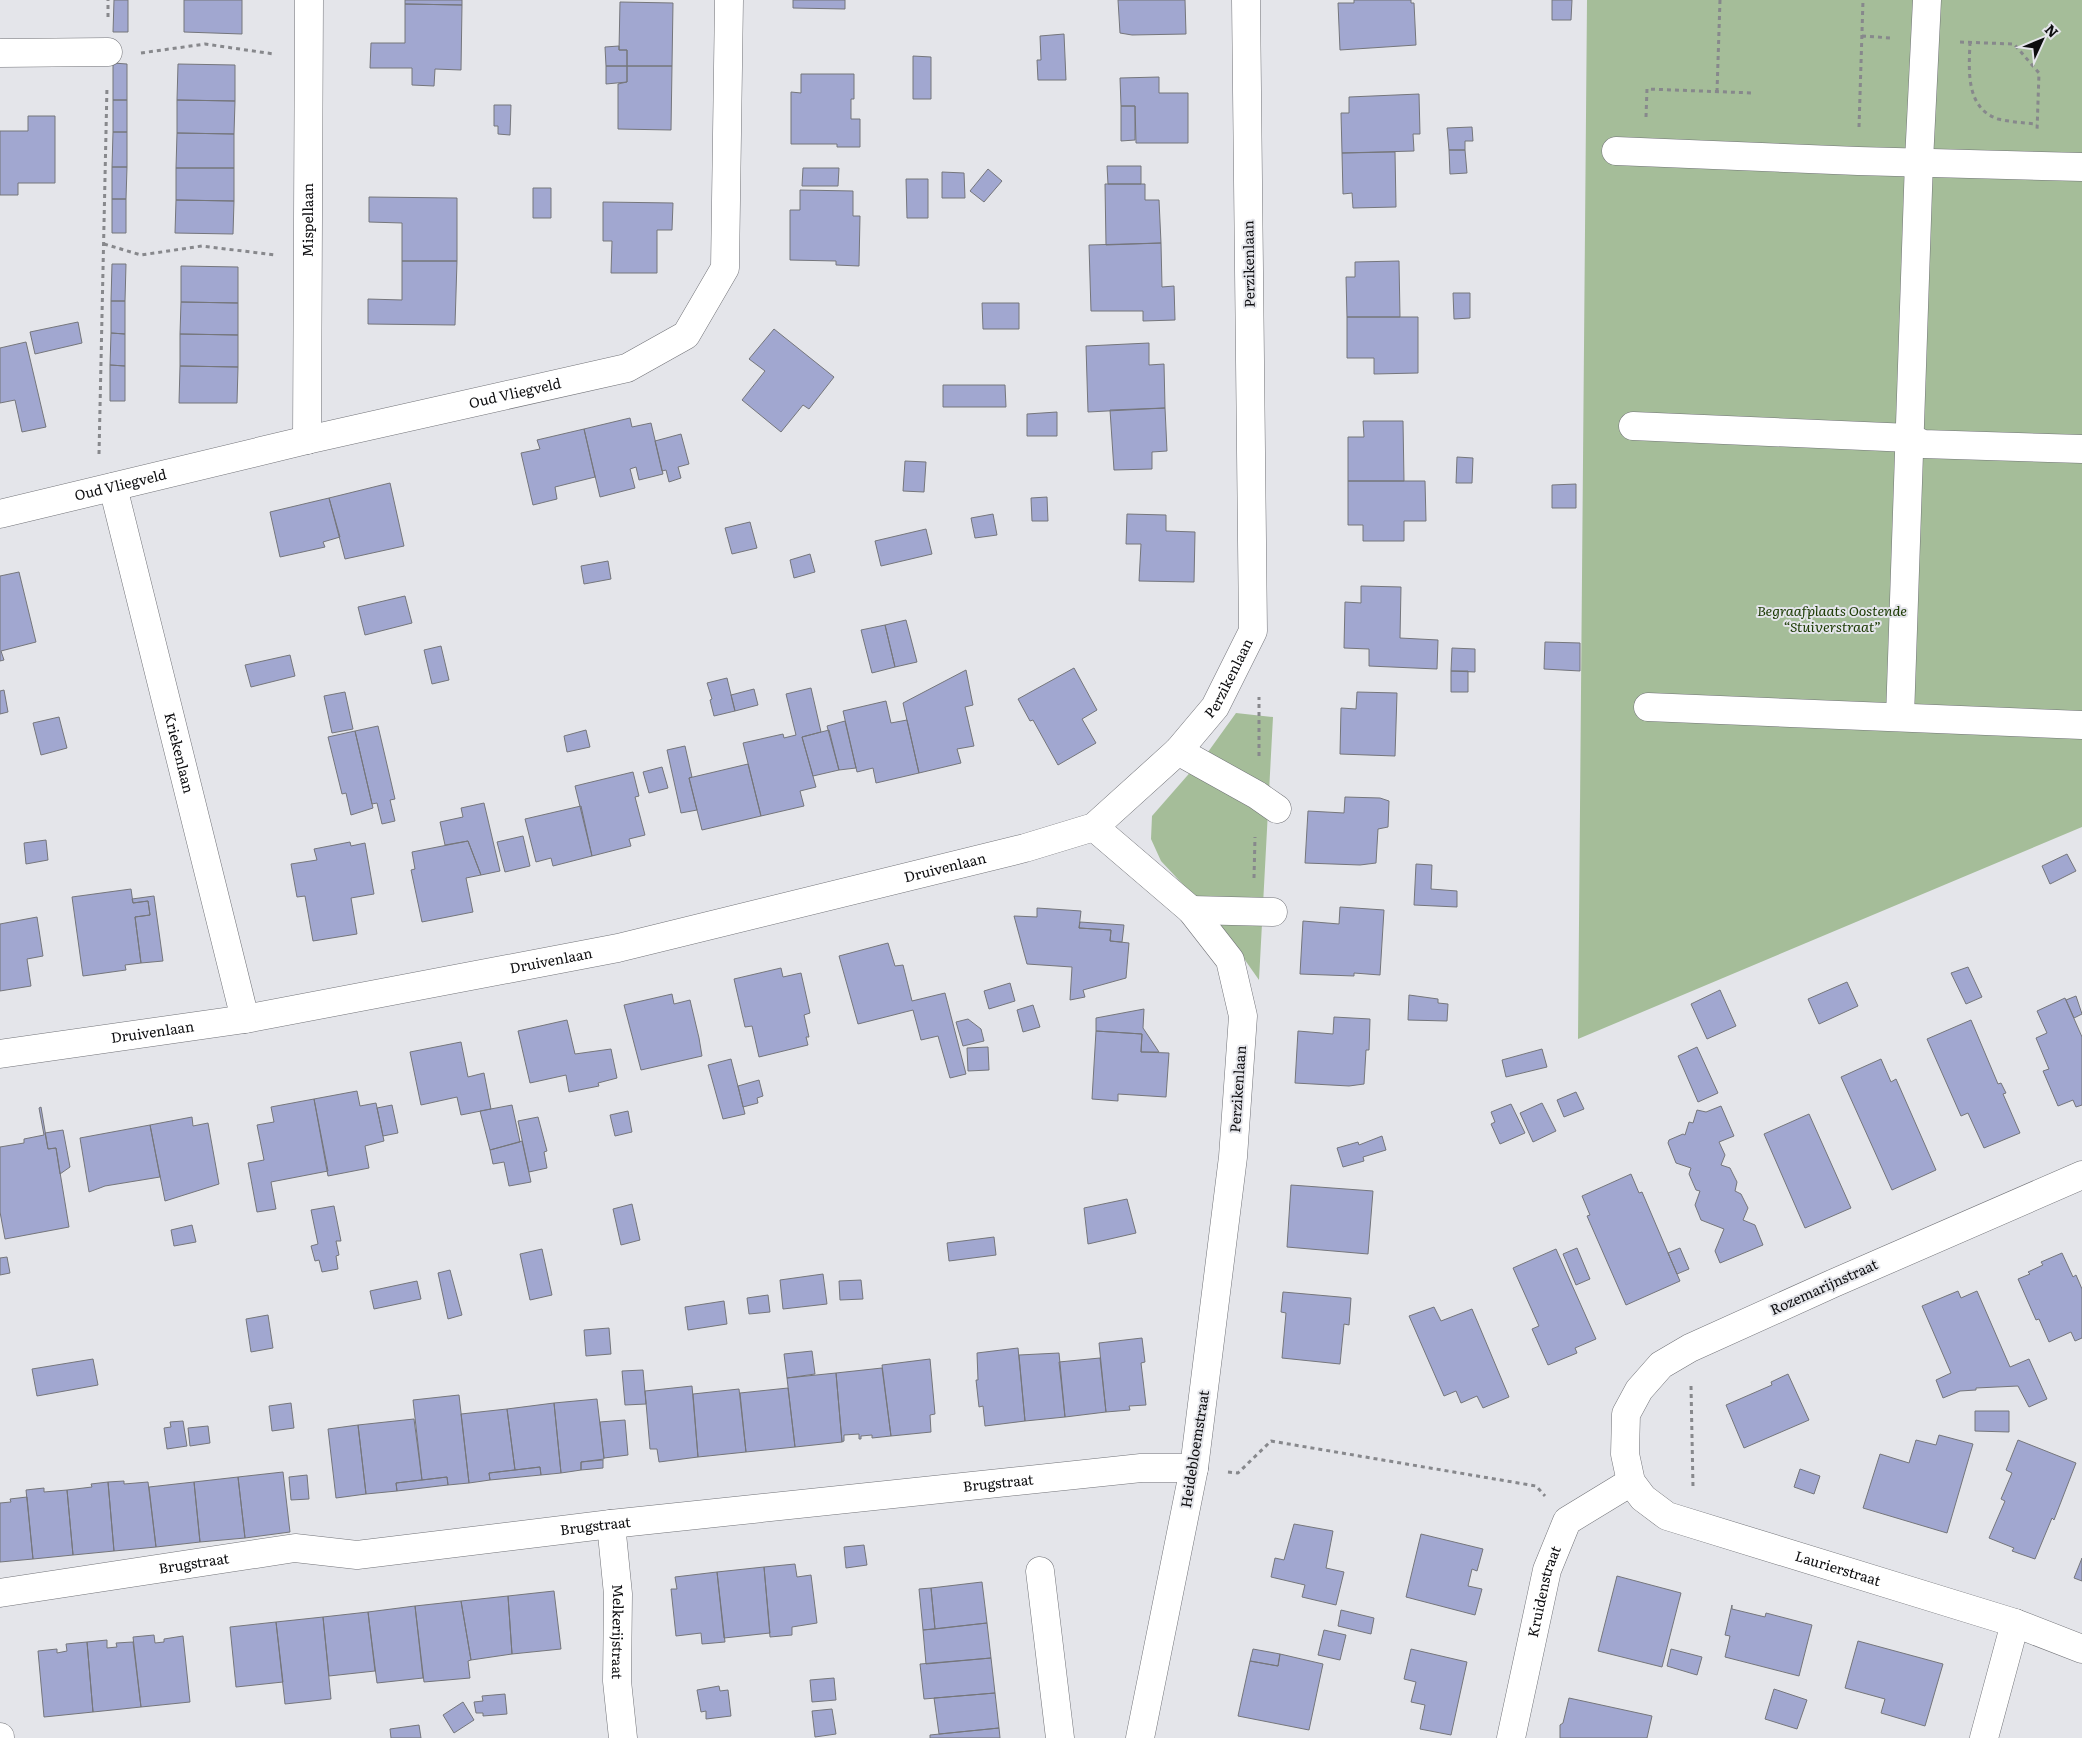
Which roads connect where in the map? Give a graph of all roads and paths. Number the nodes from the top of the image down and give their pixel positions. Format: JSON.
{"nodes":[{"id":1,"x":108,"y":0,"type":"edge"},
{"id":2,"x":310,"y":0,"type":"edge"},
{"id":3,"x":729,"y":0,"type":"edge"},
{"id":4,"x":1246,"y":0,"type":"edge"},
{"id":5,"x":1720,"y":0,"type":"edge"},
{"id":6,"x":1863,"y":0,"type":"edge"},
{"id":7,"x":1928,"y":0,"type":"edge"},
{"id":8,"x":1862,"y":36,"type":"junction"},
{"id":9,"x":1924,"y":40,"type":"junction"},
{"id":10,"x":1970,"y":42,"type":"junction"},
{"id":11,"x":108,"y":52,"type":"junction"},
{"id":12,"x":0,"y":53,"type":"edge"},
{"id":13,"x":309,"y":59,"type":"junction"},
{"id":14,"x":1717,"y":92,"type":"junction"},
{"id":15,"x":1754,"y":93,"type":"dead end"},
{"id":16,"x":2037,"y":124,"type":"junction"},
{"id":17,"x":1616,"y":151,"type":"dead end"},
{"id":18,"x":1645,"y":152,"type":"junction"},
{"id":19,"x":1858,"y":161,"type":"junction"},
{"id":20,"x":1919,"y":161,"type":"junction"},
{"id":21,"x":2035,"y":166,"type":"junction"},
{"id":22,"x":2082,"y":166,"type":"edge"},
{"id":23,"x":104,"y":244,"type":"junction"},
{"id":24,"x":308,"y":259,"type":"junction"},
{"id":25,"x":1633,"y":426,"type":"dead end"},
{"id":26,"x":1910,"y":438,"type":"junction"},
{"id":27,"x":307,"y":440,"type":"junction"},
{"id":28,"x":2082,"y":448,"type":"edge"},
{"id":29,"x":105,"y":489,"type":"junction"},
{"id":30,"x":0,"y":514,"type":"edge"},
{"id":31,"x":1648,"y":707,"type":"dead end"},
{"id":32,"x":1900,"y":717,"type":"junction"},
{"id":33,"x":2082,"y":725,"type":"edge"},
{"id":34,"x":1178,"y":751,"type":"junction"},
{"id":35,"x":1277,"y":809,"type":"dead end"},
{"id":36,"x":1094,"y":827,"type":"junction"},
{"id":37,"x":1191,"y":910,"type":"junction"},
{"id":38,"x":1273,"y":912,"type":"dead end"},
{"id":39,"x":245,"y":1019,"type":"junction"},
{"id":40,"x":0,"y":1054,"type":"edge"},
{"id":41,"x":1233,"y":1157,"type":"joint"},
{"id":42,"x":2082,"y":1175,"type":"edge"},
{"id":43,"x":1690,"y":1348,"type":"junction"},
{"id":44,"x":1625,"y":1454,"type":"joint"},
{"id":45,"x":1194,"y":1468,"type":"junction"},
{"id":46,"x":1631,"y":1482,"type":"junction"},
{"id":47,"x":1567,"y":1521,"type":"junction"},
{"id":48,"x":611,"y":1524,"type":"junction"},
{"id":49,"x":1694,"y":1525,"type":"junction"},
{"id":50,"x":1040,"y":1571,"type":"dead end"},
{"id":51,"x":0,"y":1593,"type":"edge"},
{"id":52,"x":2015,"y":1623,"type":"junction"},
{"id":53,"x":2082,"y":1649,"type":"edge"},
{"id":54,"x":623,"y":1738,"type":"edge"},
{"id":55,"x":1060,"y":1738,"type":"edge"},
{"id":56,"x":1140,"y":1738,"type":"edge"},
{"id":57,"x":1511,"y":1738,"type":"edge"},
{"id":58,"x":1984,"y":1738,"type":"edge"}],
"edges":[{"from":1,"to":11,"type":"path"},
{"from":2,"to":13,"type":"street","name":"Mispellaan"},
{"from":3,"to":27,"type":"street","name":"Oud Vliegveld"},
{"from":4,"to":34,"type":"street","name":"Perzikenlaan"},
{"from":5,"to":14,"type":"path"},
{"from":6,"to":8,"type":"path"},
{"from":7,"to":9,"type":"street"},
{"from":8,"to":9,"type":"path"},
{"from":8,"to":19,"type":"path"},
{"from":9,"to":10,"type":"path"},
{"from":9,"to":20,"type":"street"},
{"from":10,"to":16,"type":"path"},
{"from":10,"to":16,"type":"path"},
{"from":11,"to":12,"type":"street"},
{"from":11,"to":13,"type":"path"},
{"from":11,"to":23,"type":"path"},
{"from":13,"to":24,"type":"street","name":"Mispellaan"},
{"from":14,"to":15,"type":"path"},
{"from":14,"to":18,"type":"path"},
{"from":16,"to":21,"type":"path"},
{"from":17,"to":18,"type":"street"},
{"from":18,"to":19,"type":"street"},
{"from":19,"to":20,"type":"street"},
{"from":20,"to":21,"type":"street"},
{"from":20,"to":26,"type":"street"},
{"from":21,"to":22,"type":"street"},
{"from":23,"to":24,"type":"path"},
{"from":23,"to":29,"type":"path"},
{"from":24,"to":27,"type":"street","name":"Mispellaan"},
{"from":25,"to":26,"type":"street"},
{"from":26,"to":28,"type":"street"},
{"from":26,"to":32,"type":"street"},
{"from":27,"to":29,"type":"street","name":"Oud Vliegveld"},
{"from":29,"to":30,"type":"street","name":"Oud Vliegveld"},
{"from":29,"to":39,"type":"street","name":"Kriekenlaan"},
{"from":31,"to":32,"type":"street"},
{"from":32,"to":33,"type":"street"},
{"from":34,"to":35,"type":"street"},
{"from":34,"to":36,"type":"street","name":"Perzikenlaan"},
{"from":36,"to":37,"type":"street","name":"Perzikenlaan"},
{"from":36,"to":39,"type":"street","name":"Druivenlaan"},
{"from":37,"to":38,"type":"street"},
{"from":37,"to":41,"type":"street","name":"Perzikenlaan"},
{"from":39,"to":40,"type":"street","name":"Druivenlaan"},
{"from":41,"to":45,"type":"street","name":"Heidebloemstraat"},
{"from":42,"to":43,"type":"street","name":"Rozemarijnstraat"},
{"from":43,"to":44,"type":"street","name":"Rozemarijnstraat"},
{"from":43,"to":49,"type":"path"},
{"from":44,"to":46,"type":"street","name":"Laurierstraat"},
{"from":45,"to":47,"type":"path"},
{"from":45,"to":48,"type":"street","name":"Brugstraat"},
{"from":45,"to":56,"type":"street","name":"Heidebloemstraat"},
{"from":46,"to":47,"type":"street"},
{"from":46,"to":49,"type":"street","name":"Laurierstraat"},
{"from":47,"to":57,"type":"street","name":"Kruidenstraat"},
{"from":48,"to":51,"type":"street","name":"Brugstraat"},
{"from":48,"to":54,"type":"street","name":"Melkerijstraat"},
{"from":49,"to":52,"type":"street","name":"Laurierstraat"},
{"from":50,"to":55,"type":"street"},
{"from":52,"to":53,"type":"street","name":"Laurierstraat"},
{"from":52,"to":58,"type":"street"}]}
